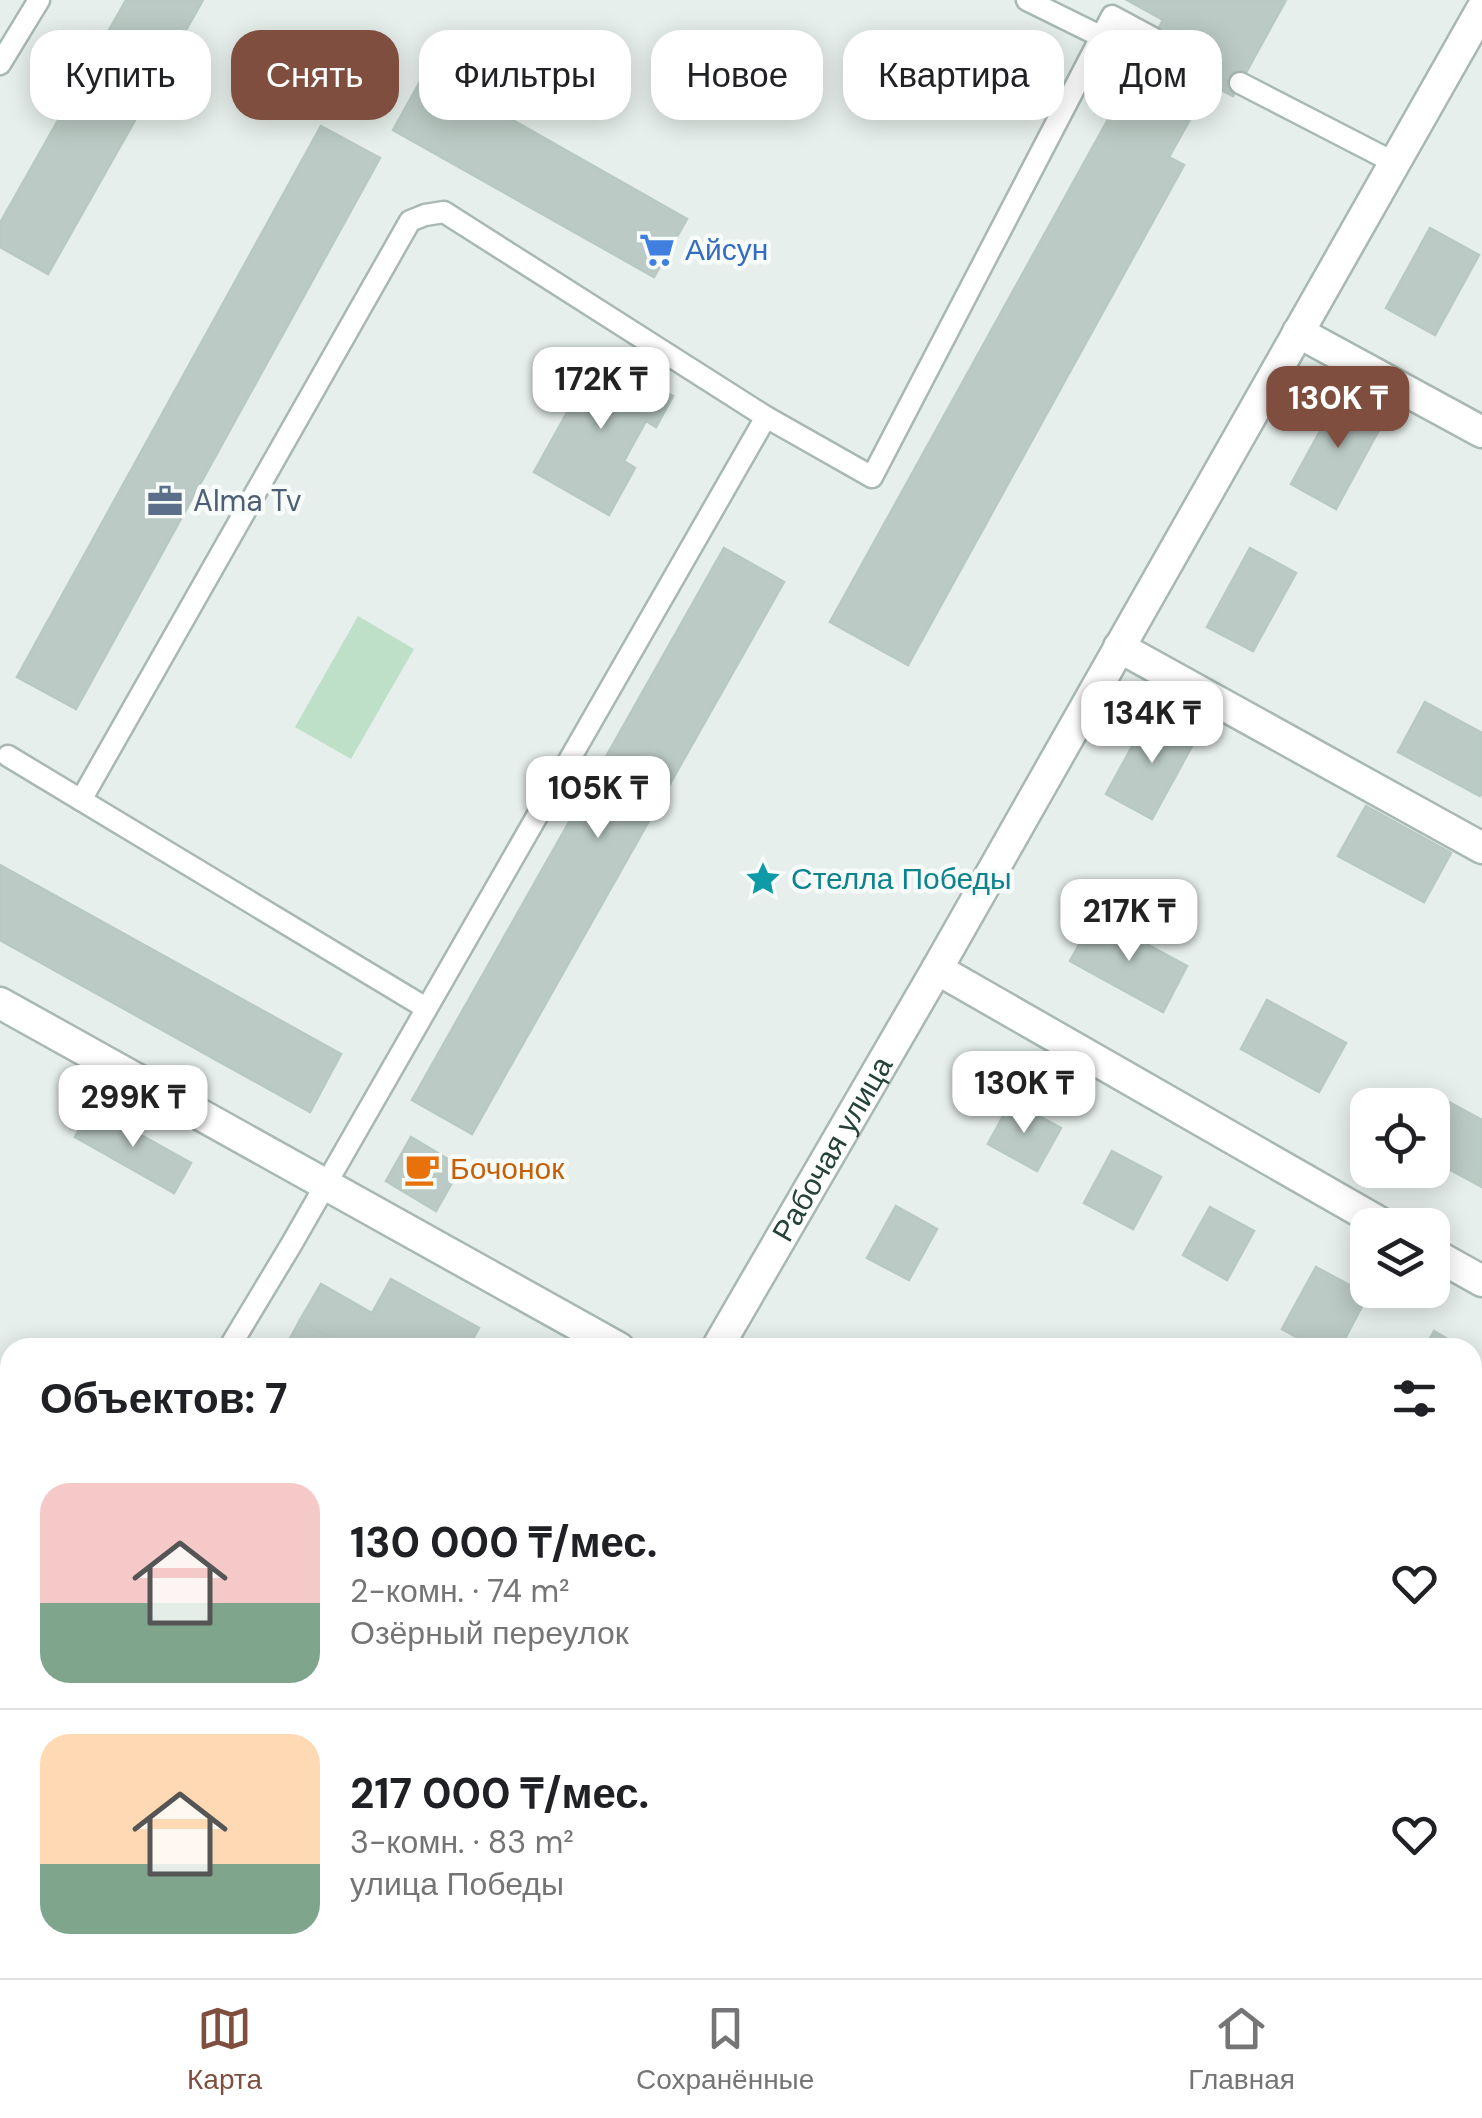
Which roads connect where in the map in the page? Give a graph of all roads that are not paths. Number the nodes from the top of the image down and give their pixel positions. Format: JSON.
{"nodes":[{"id":1,"x":39,"y":0,"type":"edge"},
{"id":2,"x":1027,"y":0,"type":"edge"},
{"id":3,"x":1482,"y":9,"type":"edge"},
{"id":4,"x":1086,"y":30,"type":"edge"},
{"id":5,"x":1106,"y":30,"type":"edge"},
{"id":6,"x":1138,"y":30,"type":"edge"},
{"id":7,"x":0,"y":64,"type":"edge"},
{"id":8,"x":1084,"y":72,"type":"edge"},
{"id":9,"x":1240,"y":83,"type":"dead end"},
{"id":10,"x":1395,"y":162,"type":"junction"},
{"id":11,"x":1298,"y":332,"type":"junction"},
{"id":12,"x":766,"y":416,"type":"junction"},
{"id":13,"x":1482,"y":432,"type":"edge"},
{"id":14,"x":1120,"y":648,"type":"junction"},
{"id":15,"x":8,"y":756,"type":"dead end"},
{"id":16,"x":82,"y":800,"type":"junction"},
{"id":17,"x":1482,"y":848,"type":"edge"},
{"id":18,"x":937,"y":969,"type":"junction"},
{"id":19,"x":0,"y":1003,"type":"edge"},
{"id":20,"x":426,"y":1008,"type":"junction"},
{"id":21,"x":325,"y":1183,"type":"junction"},
{"id":22,"x":1354,"y":1208,"type":"edge"},
{"id":23,"x":1450,"y":1262,"type":"edge"},
{"id":24,"x":1482,"y":1281,"type":"edge"},
{"id":25,"x":234,"y":1338,"type":"edge"},
{"id":26,"x":601,"y":1338,"type":"edge"},
{"id":27,"x":723,"y":1338,"type":"edge"}],
"edges":[{"from":1,"to":7,"type":"lane"},
{"from":2,"to":4,"type":"lane"},
{"from":3,"to":10,"type":"street","name":"Рабочая улица"},
{"from":5,"to":6,"type":"lane"},
{"from":8,"to":12,"type":"lane"},
{"from":9,"to":10,"type":"lane"},
{"from":10,"to":11,"type":"street","name":"Рабочая улица"},
{"from":11,"to":13,"type":"street"},
{"from":11,"to":14,"type":"street","name":"Рабочая улица"},
{"from":12,"to":16,"type":"lane"},
{"from":12,"to":20,"type":"lane"},
{"from":14,"to":17,"type":"street"},
{"from":14,"to":18,"type":"street","name":"Рабочая улица"},
{"from":15,"to":16,"type":"lane"},
{"from":16,"to":20,"type":"lane"},
{"from":18,"to":22,"type":"street"},
{"from":18,"to":27,"type":"street","name":"Рабочая улица"},
{"from":19,"to":21,"type":"street"},
{"from":20,"to":21,"type":"lane"},
{"from":21,"to":25,"type":"lane"},
{"from":21,"to":26,"type":"street"},
{"from":23,"to":24,"type":"street"}]}
